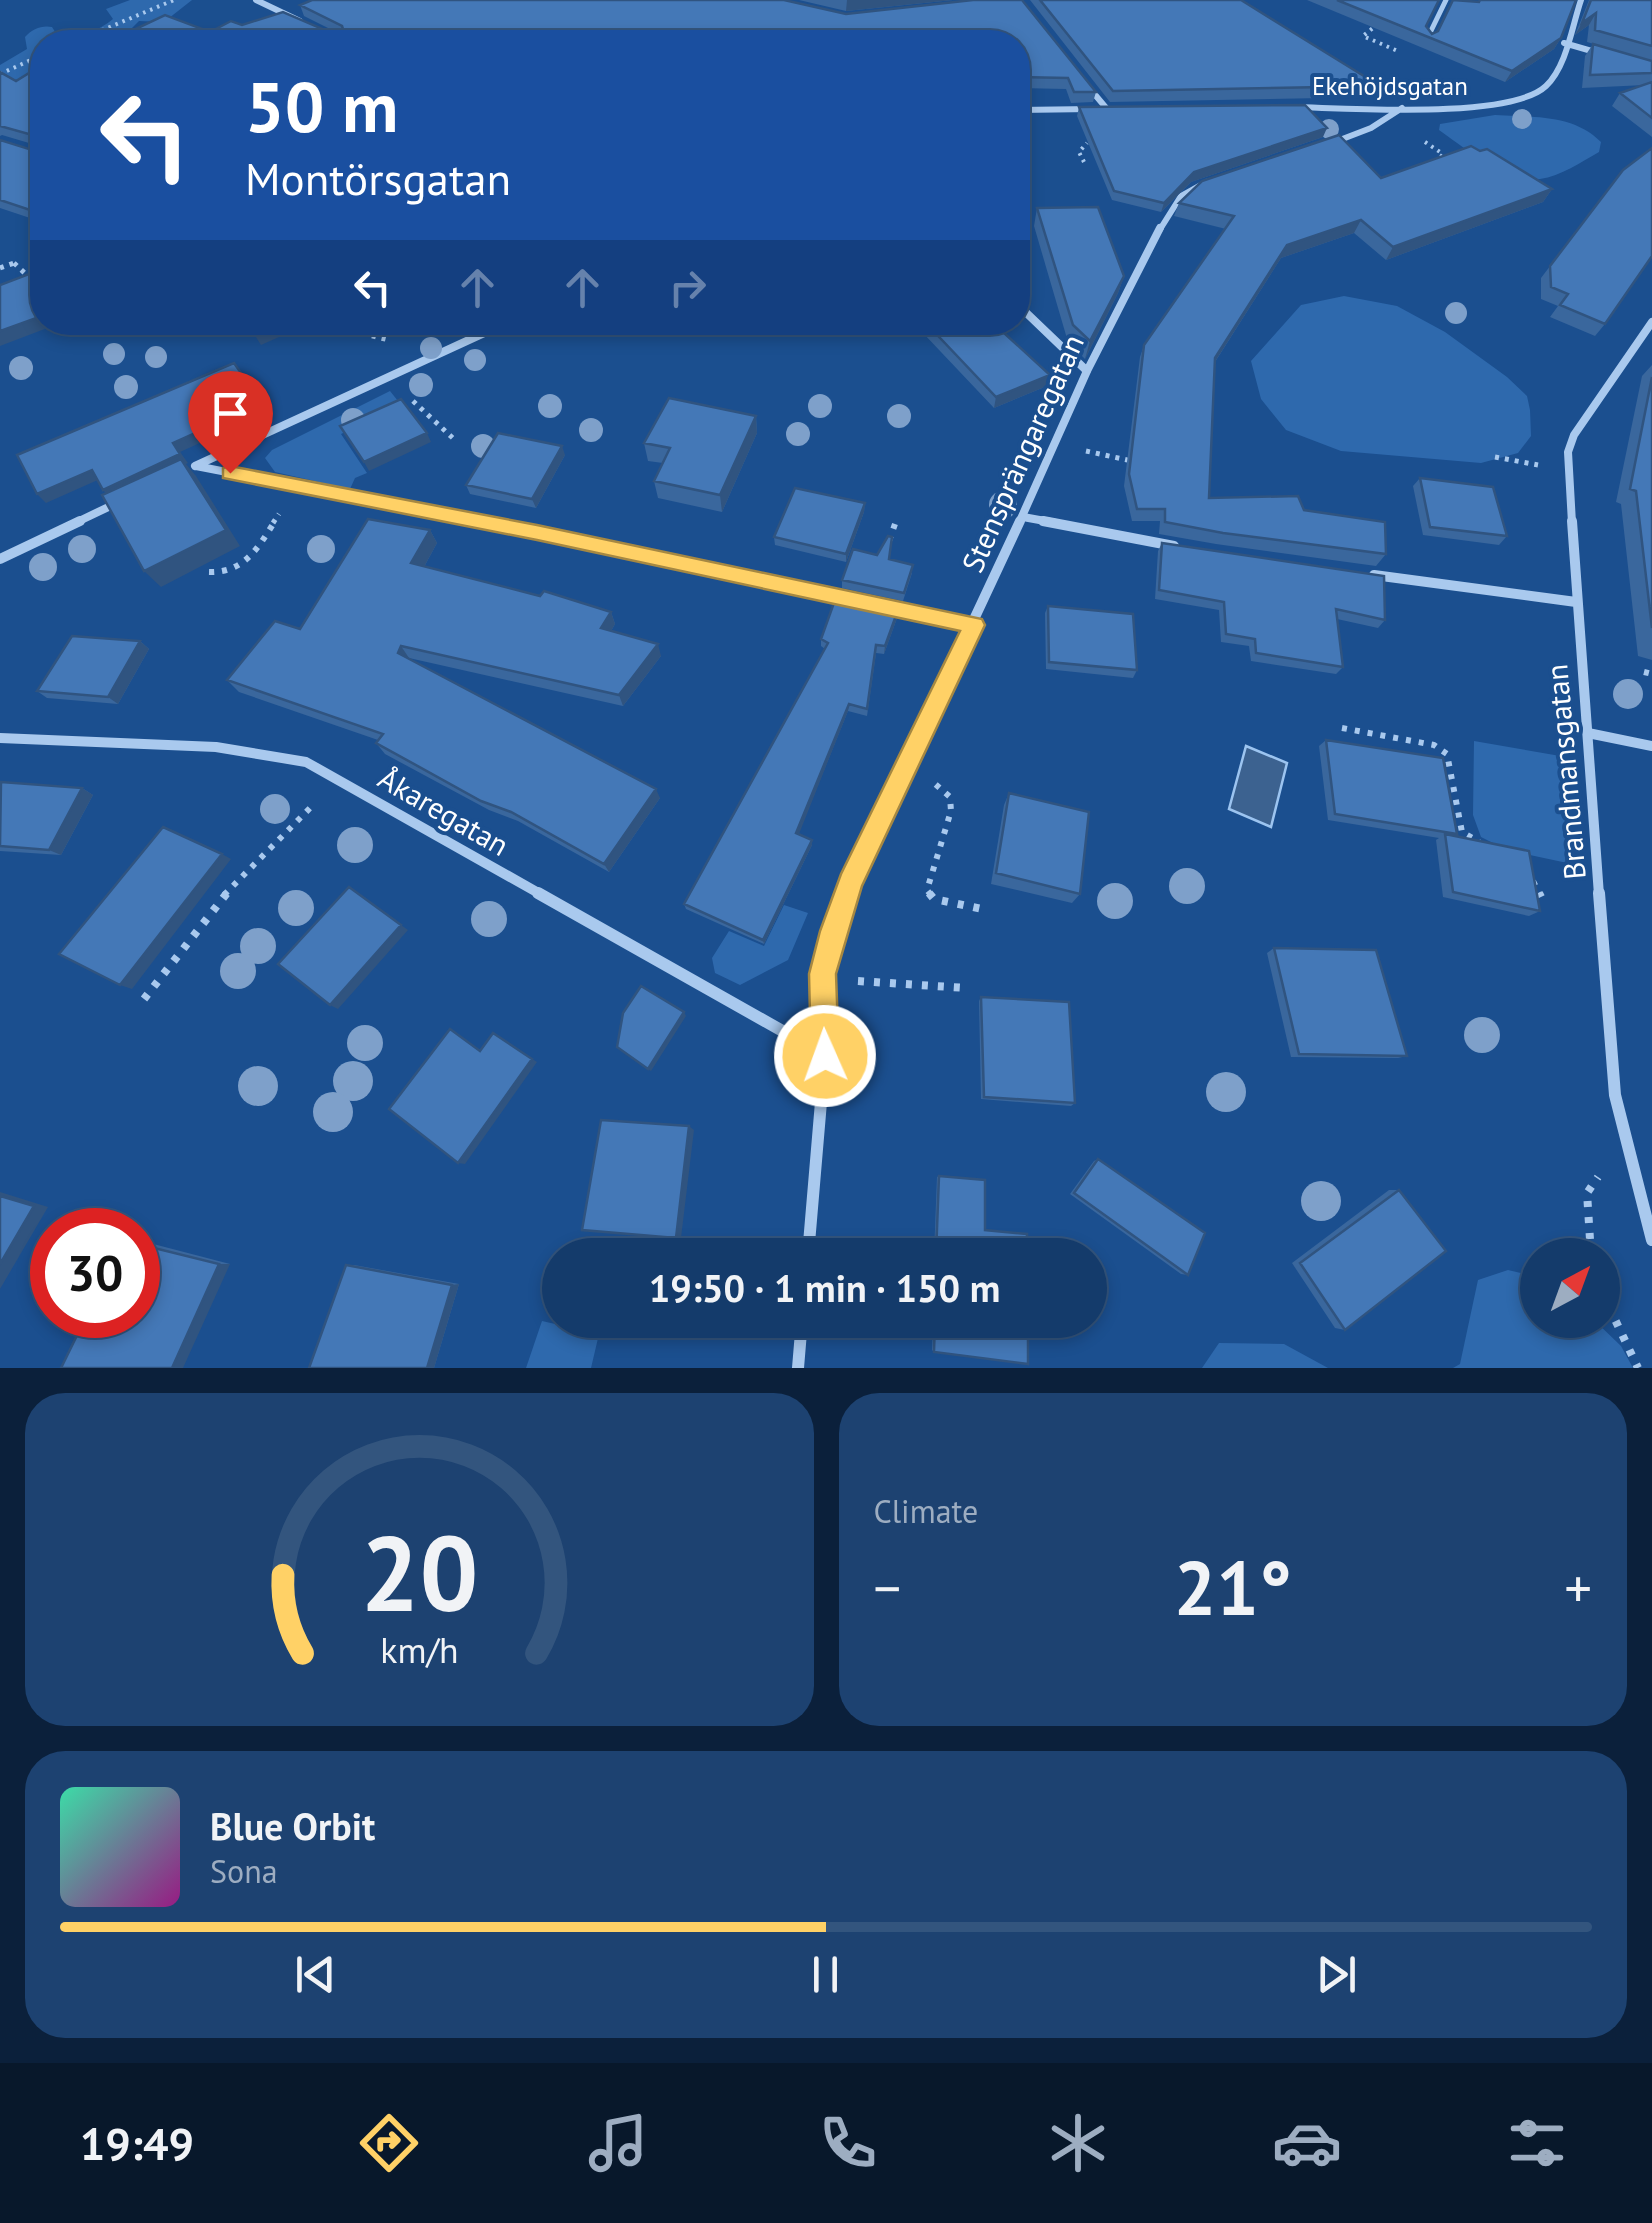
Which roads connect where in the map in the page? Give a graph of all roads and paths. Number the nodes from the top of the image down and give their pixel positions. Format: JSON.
{"nodes":[{"id":1,"x":174,"y":0,"type":"edge"},
{"id":2,"x":256,"y":0,"type":"edge"},
{"id":3,"x":1446,"y":0,"type":"edge"},
{"id":4,"x":1581,"y":0,"type":"edge"},
{"id":5,"x":1380,"y":23,"type":"edge"},
{"id":6,"x":103,"y":30,"type":"edge"},
{"id":7,"x":318,"y":30,"type":"edge"},
{"id":8,"x":1427,"y":39,"type":"edge"},
{"id":9,"x":1564,"y":44,"type":"junction"},
{"id":10,"x":1412,"y":56,"type":"dead end"},
{"id":11,"x":1608,"y":56,"type":"edge"},
{"id":12,"x":30,"y":60,"type":"edge"},
{"id":13,"x":0,"y":74,"type":"edge"},
{"id":14,"x":1082,"y":78,"type":"edge"},
{"id":15,"x":1276,"y":106,"type":"edge"},
{"id":16,"x":1402,"y":108,"type":"junction"},
{"id":17,"x":1106,"y":109,"type":"junction"},
{"id":18,"x":1122,"y":109,"type":"edge"},
{"id":19,"x":1030,"y":110,"type":"edge"},
{"id":20,"x":1386,"y":119,"type":"junction"},
{"id":21,"x":1322,"y":146,"type":"edge"},
{"id":22,"x":1442,"y":154,"type":"junction"},
{"id":23,"x":1454,"y":154,"type":"edge"},
{"id":24,"x":1430,"y":170,"type":"edge"},
{"id":25,"x":1214,"y":179,"type":"edge"},
{"id":26,"x":0,"y":268,"type":"edge"},
{"id":27,"x":30,"y":277,"type":"edge"},
{"id":28,"x":1030,"y":316,"type":"edge"},
{"id":29,"x":1652,"y":322,"type":"edge"},
{"id":30,"x":480,"y":335,"type":"edge"},
{"id":31,"x":1087,"y":371,"type":"junction"},
{"id":32,"x":412,"y":399,"type":"dead end"},
{"id":33,"x":456,"y":441,"type":"dead end"},
{"id":34,"x":1056,"y":443,"type":"junction"},
{"id":35,"x":1139,"y":462,"type":"edge"},
{"id":36,"x":196,"y":466,"type":"junction"},
{"id":37,"x":179,"y":474,"type":"edge"},
{"id":38,"x":298,"y":487,"type":"junction"},
{"id":39,"x":135,"y":495,"type":"edge"},
{"id":40,"x":1023,"y":516,"type":"junction"},
{"id":41,"x":895,"y":524,"type":"dead end"},
{"id":42,"x":1180,"y":547,"type":"edge"},
{"id":43,"x":0,"y":559,"type":"edge"},
{"id":44,"x":209,"y":572,"type":"dead end"},
{"id":45,"x":1367,"y":574,"type":"edge"},
{"id":46,"x":867,"y":602,"type":"junction"},
{"id":47,"x":1576,"y":602,"type":"junction"},
{"id":48,"x":974,"y":625,"type":"junction"},
{"id":49,"x":1342,"y":728,"type":"dead end"},
{"id":50,"x":1588,"y":733,"type":"junction"},
{"id":51,"x":0,"y":738,"type":"edge"},
{"id":52,"x":1652,"y":746,"type":"edge"},
{"id":53,"x":920,"y":777,"type":"dead end"},
{"id":54,"x":338,"y":780,"type":"junction"},
{"id":55,"x":1490,"y":846,"type":"edge"},
{"id":56,"x":1527,"y":869,"type":"edge"},
{"id":57,"x":1541,"y":897,"type":"edge"},
{"id":58,"x":987,"y":910,"type":"dead end"},
{"id":59,"x":822,"y":979,"type":"junction"},
{"id":60,"x":966,"y":988,"type":"dead end"},
{"id":61,"x":144,"y":999,"type":"dead end"},
{"id":62,"x":825,"y":1056,"type":"junction"},
{"id":63,"x":1602,"y":1172,"type":"dead end"},
{"id":64,"x":809,"y":1238,"type":"edge"},
{"id":65,"x":1590,"y":1238,"type":"edge"},
{"id":66,"x":1652,"y":1240,"type":"edge"},
{"id":67,"x":1620,"y":1330,"type":"edge"},
{"id":68,"x":800,"y":1338,"type":"edge"},
{"id":69,"x":798,"y":1368,"type":"edge"},
{"id":70,"x":1638,"y":1368,"type":"edge"}],
"edges":[{"from":1,"to":6,"type":"path"},
{"from":2,"to":7,"type":"street"},
{"from":3,"to":8,"type":"lane"},
{"from":4,"to":9,"type":"street","name":"Ekehöjdsgatan"},
{"from":5,"to":10,"type":"path"},
{"from":9,"to":11,"type":"street"},
{"from":9,"to":16,"type":"street","name":"Ekehöjdsgatan"},
{"from":12,"to":13,"type":"path"},
{"from":14,"to":17,"type":"street"},
{"from":15,"to":16,"type":"street","name":"Ekehöjdsgatan"},
{"from":16,"to":20,"type":"street"},
{"from":17,"to":18,"type":"street"},
{"from":17,"to":19,"type":"street"},
{"from":20,"to":21,"type":"street"},
{"from":20,"to":22,"type":"path"},
{"from":22,"to":23,"type":"path"},
{"from":22,"to":24,"type":"path"},
{"from":25,"to":31,"type":"street","name":"Stensprängaregatan"},
{"from":26,"to":27,"type":"path"},
{"from":28,"to":31,"type":"street"},
{"from":29,"to":47,"type":"street","name":"Brandmansgatan"},
{"from":30,"to":36,"type":"street"},
{"from":31,"to":34,"type":"street","name":"Stensprängaregatan"},
{"from":32,"to":33,"type":"path"},
{"from":34,"to":35,"type":"path"},
{"from":34,"to":40,"type":"street","name":"Stensprängaregatan"},
{"from":36,"to":37,"type":"street"},
{"from":36,"to":38,"type":"street"},
{"from":38,"to":44,"type":"path"},
{"from":38,"to":46,"type":"street"},
{"from":39,"to":43,"type":"street"},
{"from":40,"to":42,"type":"street"},
{"from":40,"to":48,"type":"street","name":"Stensprängaregatan"},
{"from":41,"to":46,"type":"path"},
{"from":45,"to":47,"type":"street"},
{"from":46,"to":48,"type":"street"},
{"from":47,"to":50,"type":"street","name":"Brandmansgatan"},
{"from":48,"to":59,"type":"street","name":"Stensprängaregatan"},
{"from":49,"to":55,"type":"path"},
{"from":50,"to":52,"type":"street"},
{"from":50,"to":66,"type":"street","name":"Brandmansgatan"},
{"from":51,"to":54,"type":"street","name":"Åkaregatan"},
{"from":53,"to":58,"type":"path"},
{"from":54,"to":61,"type":"path"},
{"from":54,"to":62,"type":"street","name":"Åkaregatan"},
{"from":56,"to":57,"type":"path"},
{"from":59,"to":60,"type":"path"},
{"from":59,"to":62,"type":"street","name":"Stensprängaregatan"},
{"from":62,"to":64,"type":"street","name":"Stensprängaregatan"},
{"from":63,"to":65,"type":"path"},
{"from":67,"to":70,"type":"path"},
{"from":68,"to":69,"type":"street"}]}
